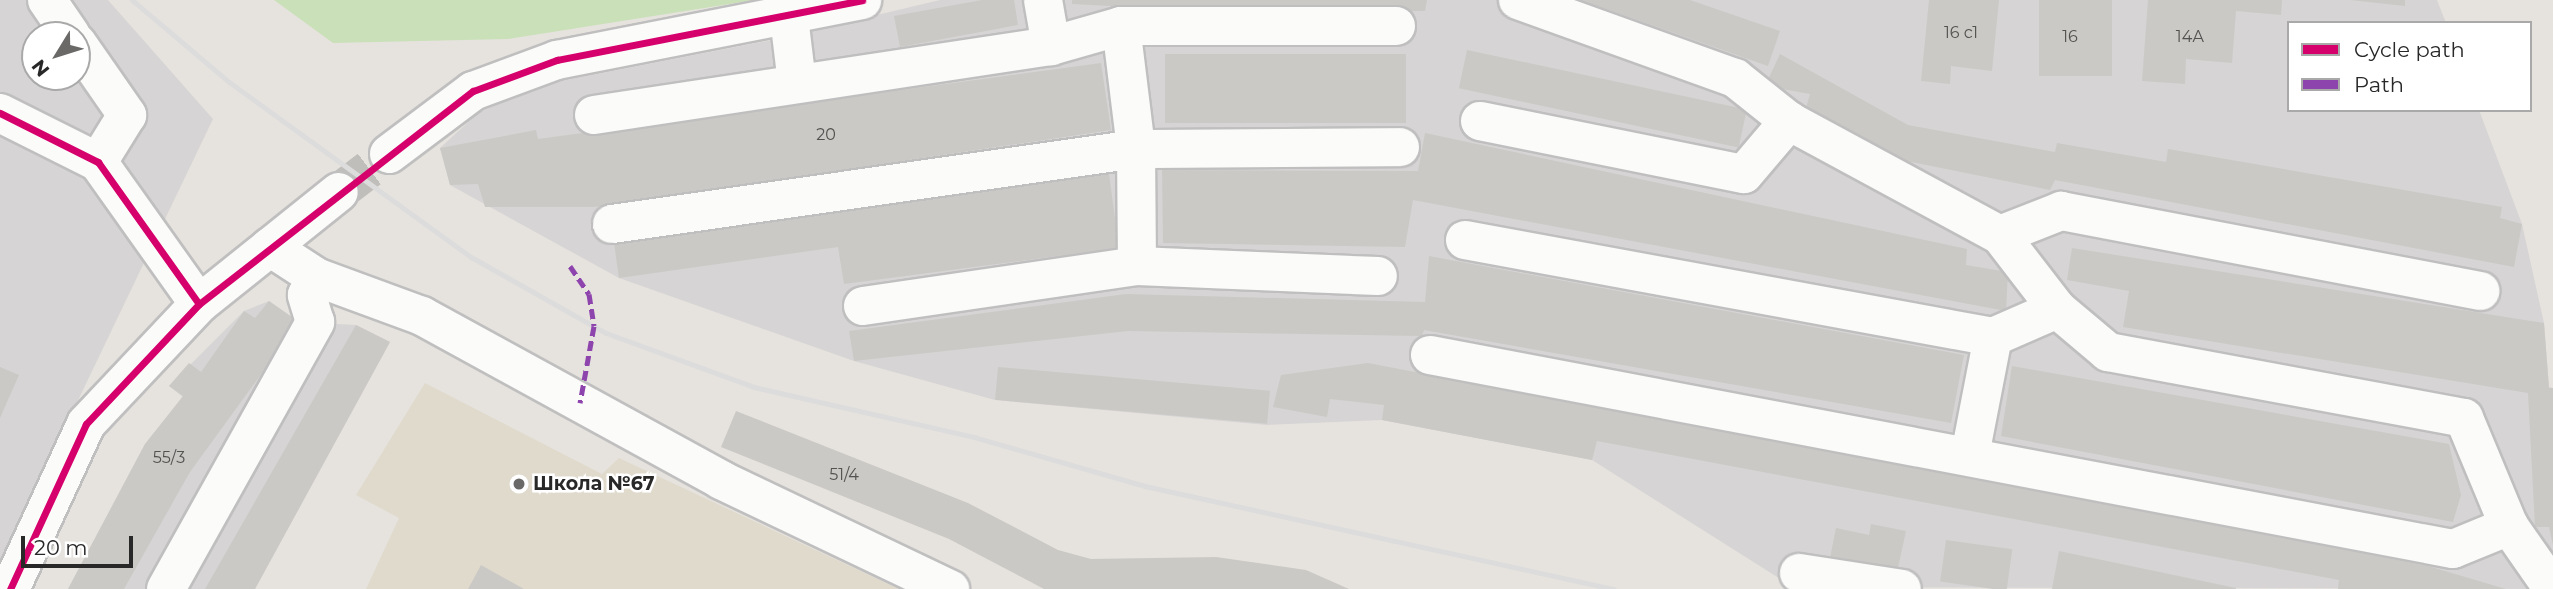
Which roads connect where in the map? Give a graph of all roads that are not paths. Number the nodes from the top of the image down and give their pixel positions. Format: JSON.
{"nodes":[{"id":1,"x":47,"y":0,"type":"edge"},
{"id":2,"x":862,"y":0,"type":"edge"},
{"id":3,"x":1044,"y":0,"type":"edge"},
{"id":4,"x":1518,"y":0,"type":"edge"},
{"id":5,"x":789,"y":17,"type":"junction"},
{"id":6,"x":61,"y":21,"type":"edge"},
{"id":7,"x":1121,"y":26,"type":"junction"},
{"id":8,"x":1396,"y":26,"type":"dead end"},
{"id":9,"x":1051,"y":46,"type":"junction"},
{"id":10,"x":91,"y":63,"type":"edge"},
{"id":11,"x":797,"y":83,"type":"junction"},
{"id":12,"x":0,"y":113,"type":"edge"},
{"id":13,"x":594,"y":115,"type":"dead end"},
{"id":14,"x":1480,"y":121,"type":"dead end"},
{"id":15,"x":1789,"y":121,"type":"junction"},
{"id":16,"x":1400,"y":147,"type":"dead end"},
{"id":17,"x":1136,"y":149,"type":"junction"},
{"id":18,"x":389,"y":154,"type":"tunnel mouth"},
{"id":19,"x":98,"y":162,"type":"junction"},
{"id":20,"x":339,"y":192,"type":"tunnel mouth"},
{"id":21,"x":612,"y":224,"type":"dead end"},
{"id":22,"x":2000,"y":235,"type":"junction"},
{"id":23,"x":1465,"y":240,"type":"dead end"},
{"id":24,"x":270,"y":247,"type":"junction"},
{"id":25,"x":1137,"y":266,"type":"junction"},
{"id":26,"x":1378,"y":276,"type":"dead end"},
{"id":27,"x":316,"y":277,"type":"junction"},
{"id":28,"x":2480,"y":291,"type":"dead end"},
{"id":29,"x":199,"y":304,"type":"junction"},
{"id":30,"x":863,"y":306,"type":"dead end"},
{"id":31,"x":2057,"y":309,"type":"junction"},
{"id":32,"x":1993,"y":337,"type":"junction"},
{"id":33,"x":1430,"y":355,"type":"dead end"},
{"id":34,"x":1970,"y":455,"type":"junction"},
{"id":35,"x":2509,"y":526,"type":"junction"},
{"id":36,"x":1798,"y":573,"type":"dead end"},
{"id":37,"x":10,"y":589,"type":"edge"},
{"id":38,"x":166,"y":589,"type":"edge"},
{"id":39,"x":950,"y":589,"type":"edge"},
{"id":40,"x":1902,"y":589,"type":"edge"},
{"id":41,"x":2553,"y":589,"type":"edge"}],
"edges":[{"from":1,"to":6,"type":"street"},
{"from":2,"to":5,"type":"street"},
{"from":3,"to":9,"type":"street"},
{"from":4,"to":15,"type":"street"},
{"from":5,"to":11,"type":"street"},
{"from":5,"to":18,"type":"street"},
{"from":7,"to":8,"type":"street"},
{"from":7,"to":9,"type":"street"},
{"from":7,"to":17,"type":"street"},
{"from":9,"to":11,"type":"street"},
{"from":10,"to":19,"type":"street"},
{"from":11,"to":13,"type":"street"},
{"from":12,"to":19,"type":"street"},
{"from":14,"to":15,"type":"street"},
{"from":15,"to":22,"type":"street"},
{"from":16,"to":17,"type":"street"},
{"from":17,"to":21,"type":"street"},
{"from":17,"to":25,"type":"street"},
{"from":19,"to":29,"type":"street"},
{"from":20,"to":24,"type":"street"},
{"from":22,"to":28,"type":"street"},
{"from":22,"to":31,"type":"street"},
{"from":23,"to":32,"type":"street"},
{"from":24,"to":27,"type":"street"},
{"from":24,"to":29,"type":"street"},
{"from":25,"to":26,"type":"street"},
{"from":25,"to":30,"type":"street"},
{"from":27,"to":38,"type":"street"},
{"from":27,"to":39,"type":"street"},
{"from":29,"to":37,"type":"street"},
{"from":31,"to":32,"type":"street"},
{"from":31,"to":35,"type":"street"},
{"from":32,"to":34,"type":"street"},
{"from":33,"to":34,"type":"street"},
{"from":34,"to":35,"type":"street"},
{"from":35,"to":41,"type":"street"},
{"from":36,"to":40,"type":"street"}]}
